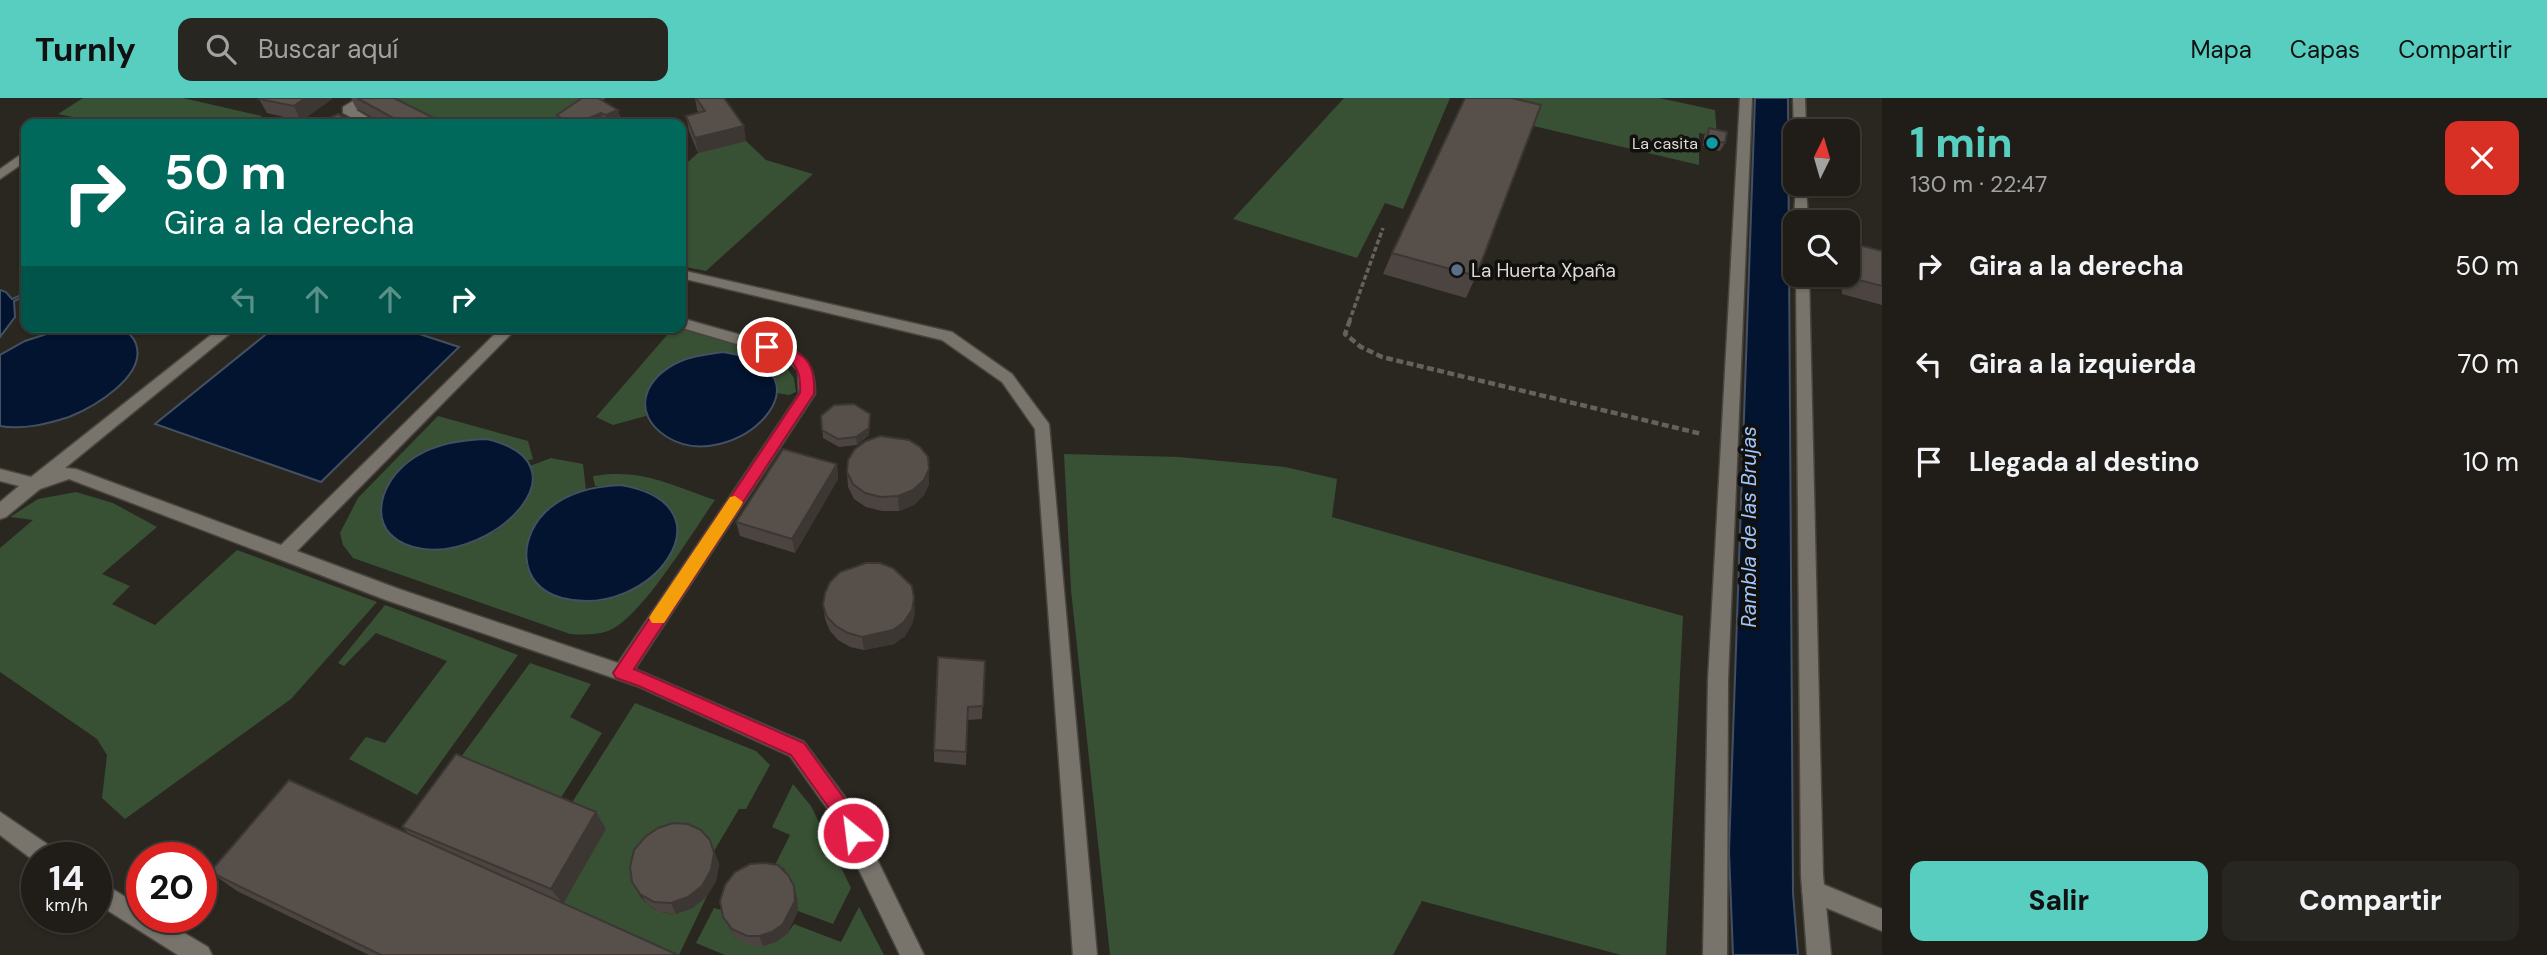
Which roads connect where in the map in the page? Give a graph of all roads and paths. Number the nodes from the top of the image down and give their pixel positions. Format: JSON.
{"nodes":[{"id":1,"x":366,"y":98,"type":"edge"},
{"id":2,"x":1746,"y":98,"type":"edge"},
{"id":3,"x":1799,"y":98,"type":"edge"},
{"id":4,"x":364,"y":119,"type":"edge"},
{"id":5,"x":1800,"y":119,"type":"edge"},
{"id":6,"x":21,"y":159,"type":"edge"},
{"id":7,"x":0,"y":175,"type":"edge"},
{"id":8,"x":1383,"y":228,"type":"dead end"},
{"id":9,"x":686,"y":275,"type":"edge"},
{"id":10,"x":1802,"y":287,"type":"edge"},
{"id":11,"x":686,"y":324,"type":"edge"},
{"id":12,"x":223,"y":333,"type":"edge"},
{"id":13,"x":506,"y":333,"type":"edge"},
{"id":14,"x":1730,"y":441,"type":"junction"},
{"id":15,"x":0,"y":475,"type":"edge"},
{"id":16,"x":34,"y":484,"type":"junction"},
{"id":17,"x":0,"y":512,"type":"edge"},
{"id":18,"x":284,"y":553,"type":"junction"},
{"id":19,"x":622,"y":673,"type":"junction"},
{"id":20,"x":0,"y":822,"type":"edge"},
{"id":21,"x":27,"y":842,"type":"edge"},
{"id":22,"x":1814,"y":891,"type":"junction"},
{"id":23,"x":112,"y":900,"type":"edge"},
{"id":24,"x":1882,"y":920,"type":"edge"},
{"id":25,"x":200,"y":955,"type":"edge"},
{"id":26,"x":912,"y":955,"type":"edge"},
{"id":27,"x":1085,"y":955,"type":"edge"},
{"id":28,"x":1715,"y":955,"type":"edge"},
{"id":29,"x":1819,"y":955,"type":"edge"}],
"edges":[{"from":1,"to":4,"type":"street"},
{"from":2,"to":14,"type":"street"},
{"from":3,"to":5,"type":"street"},
{"from":6,"to":7,"type":"street"},
{"from":8,"to":14,"type":"path"},
{"from":9,"to":27,"type":"street"},
{"from":10,"to":22,"type":"street"},
{"from":11,"to":19,"type":"street"},
{"from":12,"to":16,"type":"street"},
{"from":13,"to":18,"type":"street"},
{"from":14,"to":28,"type":"street"},
{"from":15,"to":16,"type":"street"},
{"from":16,"to":17,"type":"street"},
{"from":16,"to":18,"type":"street"},
{"from":18,"to":19,"type":"street"},
{"from":19,"to":26,"type":"street"},
{"from":20,"to":21,"type":"street"},
{"from":22,"to":24,"type":"street"},
{"from":22,"to":29,"type":"street"},
{"from":23,"to":25,"type":"street"}]}
